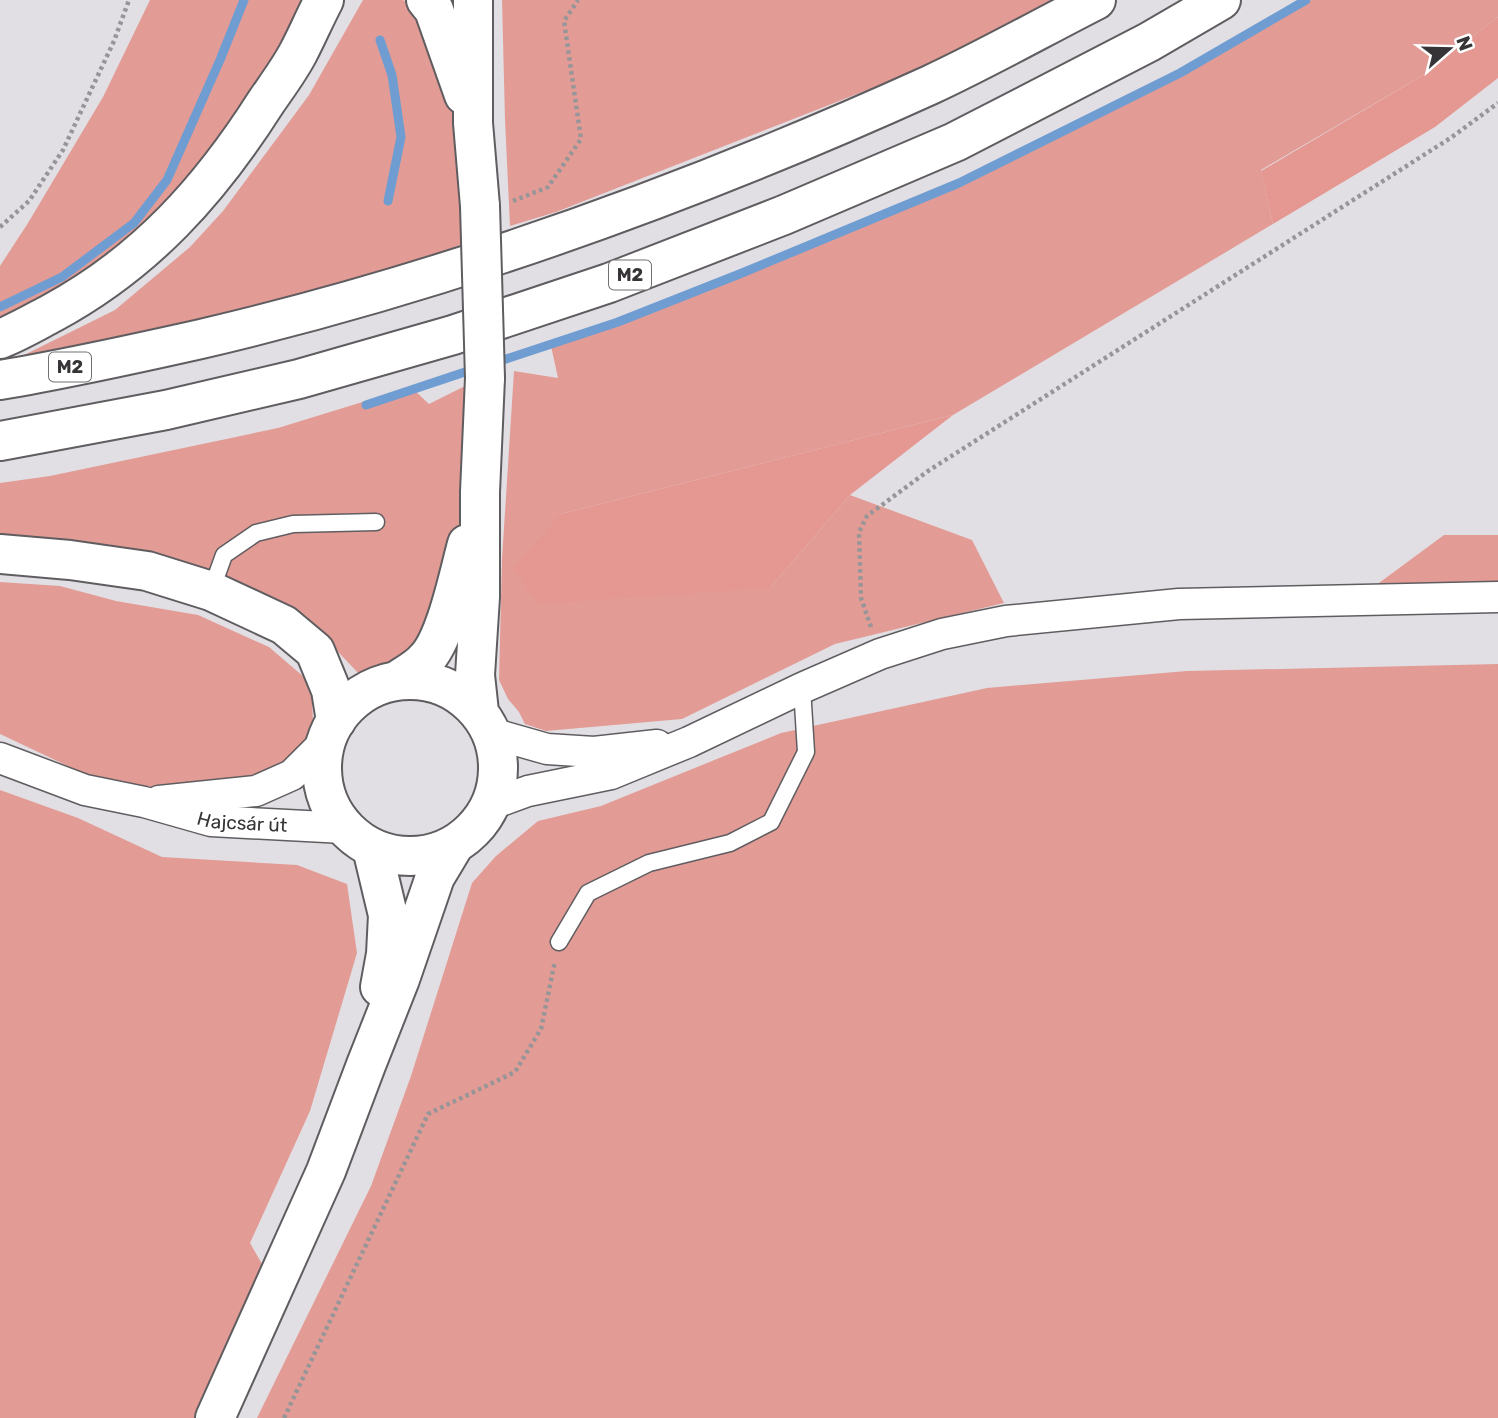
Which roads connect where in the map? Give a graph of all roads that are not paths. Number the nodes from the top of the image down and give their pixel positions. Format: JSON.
{"nodes":[{"id":1,"x":324,"y":0,"type":"edge"},
{"id":2,"x":426,"y":0,"type":"edge"},
{"id":3,"x":473,"y":0,"type":"edge"},
{"id":4,"x":1096,"y":0,"type":"edge"},
{"id":5,"x":1221,"y":0,"type":"edge"},
{"id":6,"x":473,"y":123,"type":"junction"},
{"id":7,"x":0,"y":339,"type":"edge"},
{"id":8,"x":0,"y":380,"type":"edge"},
{"id":9,"x":0,"y":441,"type":"edge"},
{"id":10,"x":481,"y":492,"type":"junction"},
{"id":11,"x":376,"y":522,"type":"dead end"},
{"id":12,"x":0,"y":554,"type":"edge"},
{"id":13,"x":211,"y":591,"type":"junction"},
{"id":14,"x":1498,"y":597,"type":"edge"},
{"id":15,"x":398,"y":680,"type":"junction"},
{"id":16,"x":802,"y":688,"type":"junction"},
{"id":17,"x":485,"y":723,"type":"junction"},
{"id":18,"x":330,"y":731,"type":"junction"},
{"id":19,"x":689,"y":742,"type":"junction"},
{"id":20,"x":0,"y":758,"type":"edge"},
{"id":21,"x":145,"y":802,"type":"junction"},
{"id":22,"x":492,"y":804,"type":"junction"},
{"id":23,"x":358,"y":838,"type":"junction"},
{"id":24,"x":453,"y":846,"type":"junction"},
{"id":25,"x":559,"y":942,"type":"road end"},
{"id":26,"x":366,"y":1065,"type":"junction"},
{"id":27,"x":215,"y":1418,"type":"edge"}],
"edges":[{"from":1,"to":7,"type":"main road"},
{"from":2,"to":6,"type":"main road"},
{"from":3,"to":6,"type":"main road"},
{"from":4,"to":8,"type":"main road","number":"M2"},
{"from":5,"to":9,"type":"main road","number":"M2"},
{"from":6,"to":10,"type":"main road","bridge":true},
{"from":10,"to":15,"type":"main road"},
{"from":10,"to":17,"type":"main road"},
{"from":11,"to":13,"type":"lane"},
{"from":12,"to":13,"type":"main road"},
{"from":13,"to":18,"type":"main road"},
{"from":14,"to":16,"type":"street"},
{"from":15,"to":17,"type":"main road"},
{"from":15,"to":18,"type":"main road"},
{"from":16,"to":19,"type":"street"},
{"from":16,"to":25,"type":"lane"},
{"from":17,"to":19,"type":"street"},
{"from":17,"to":22,"type":"main road"},
{"from":18,"to":21,"type":"street","name":"Hajcsár út"},
{"from":18,"to":23,"type":"main road"},
{"from":19,"to":22,"type":"street"},
{"from":20,"to":21,"type":"street","name":"Hajcsár út"},
{"from":21,"to":23,"type":"street","name":"Hajcsár út"},
{"from":22,"to":24,"type":"main road"},
{"from":23,"to":24,"type":"main road"},
{"from":23,"to":26,"type":"main road"},
{"from":24,"to":26,"type":"main road"},
{"from":26,"to":27,"type":"main road"}]}
